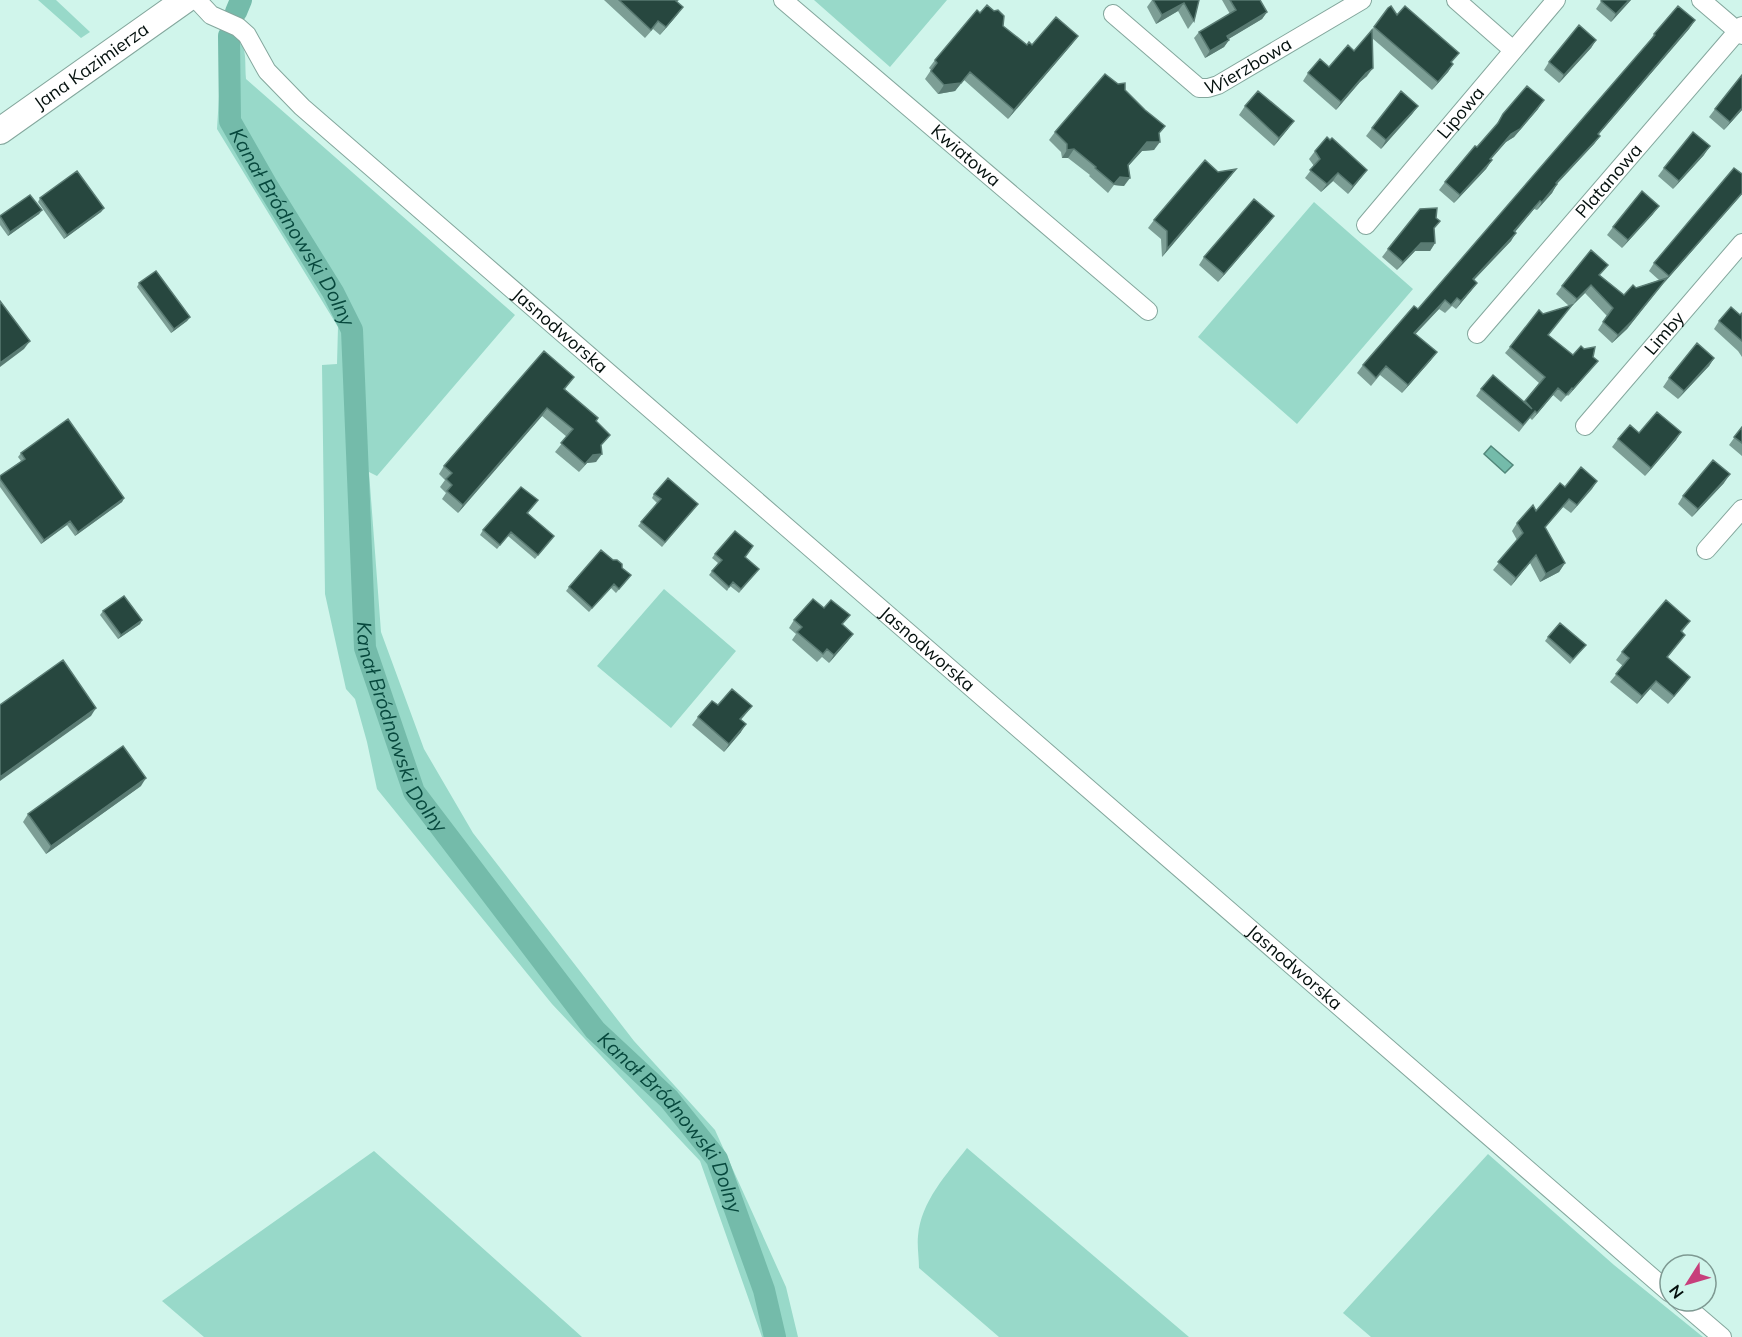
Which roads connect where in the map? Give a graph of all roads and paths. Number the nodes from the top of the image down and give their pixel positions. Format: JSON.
{"nodes":[{"id":1,"x":184,"y":0,"type":"edge"},
{"id":2,"x":197,"y":0,"type":"edge"},
{"id":3,"x":783,"y":0,"type":"edge"},
{"id":4,"x":1362,"y":0,"type":"edge"},
{"id":5,"x":1456,"y":0,"type":"edge"},
{"id":6,"x":1556,"y":0,"type":"edge"},
{"id":7,"x":1701,"y":0,"type":"edge"},
{"id":8,"x":1113,"y":14,"type":"dead end"},
{"id":9,"x":1740,"y":31,"type":"edge"},
{"id":10,"x":1513,"y":50,"type":"junction"},
{"id":11,"x":0,"y":132,"type":"edge"},
{"id":12,"x":1366,"y":225,"type":"dead end"},
{"id":13,"x":1742,"y":243,"type":"edge"},
{"id":14,"x":1148,"y":311,"type":"dead end"},
{"id":15,"x":1477,"y":334,"type":"dead end"},
{"id":16,"x":1585,"y":426,"type":"dead end"},
{"id":17,"x":1742,"y":509,"type":"edge"},
{"id":18,"x":1706,"y":550,"type":"dead end"},
{"id":19,"x":1658,"y":1283,"type":"edge"},
{"id":20,"x":1694,"y":1313,"type":"edge"},
{"id":21,"x":1722,"y":1337,"type":"edge"}],
"edges":[{"from":1,"to":11,"type":"main road","name":"Jana Kazimierza"},
{"from":2,"to":19,"type":"street","name":"Jasnodworska"},
{"from":3,"to":14,"type":"street","name":"Kwiatowa"},
{"from":4,"to":8,"type":"street","name":"Wierzbowa"},
{"from":5,"to":10,"type":"street"},
{"from":6,"to":10,"type":"street","name":"Lipowa"},
{"from":7,"to":9,"type":"street"},
{"from":9,"to":15,"type":"street","name":"Platanowa"},
{"from":10,"to":12,"type":"street","name":"Lipowa"},
{"from":13,"to":16,"type":"street","name":"Limby"},
{"from":17,"to":18,"type":"street"},
{"from":20,"to":21,"type":"street"}]}
